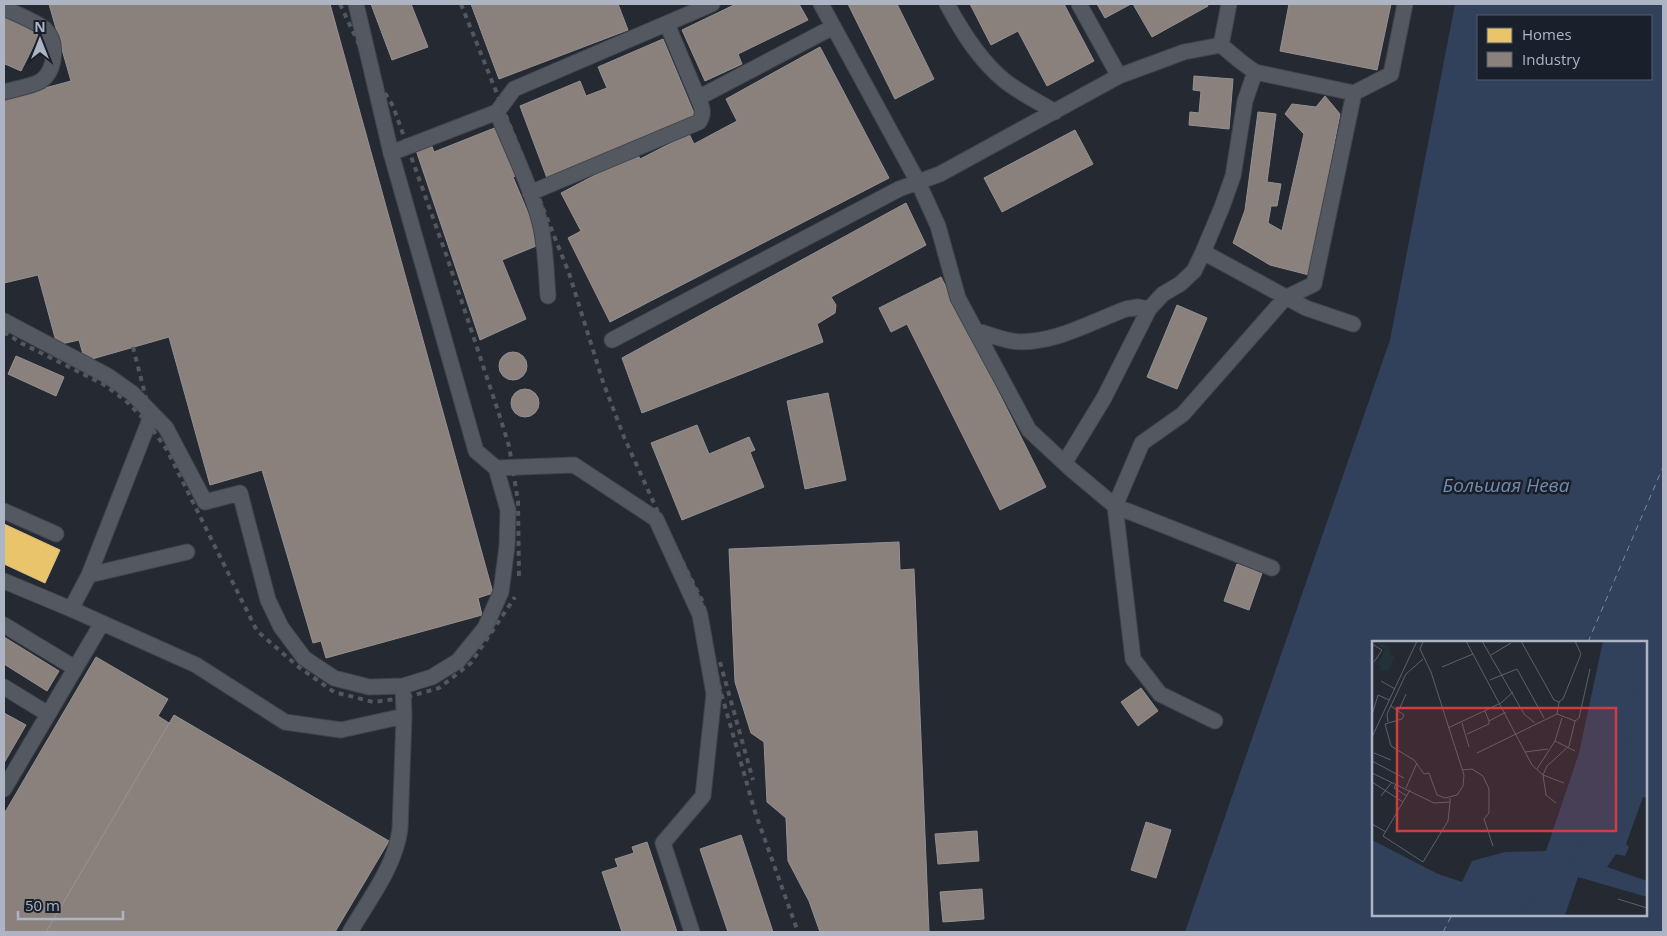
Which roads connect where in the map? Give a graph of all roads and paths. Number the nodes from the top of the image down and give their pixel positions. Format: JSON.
{"nodes":[{"id":1,"x":356,"y":4,"type":"edge"},
{"id":2,"x":712,"y":4,"type":"edge"},
{"id":3,"x":821,"y":4,"type":"edge"},
{"id":4,"x":947,"y":4,"type":"edge"},
{"id":5,"x":1079,"y":4,"type":"edge"},
{"id":6,"x":1229,"y":4,"type":"edge"},
{"id":7,"x":1405,"y":4,"type":"edge"},
{"id":8,"x":14,"y":9,"type":"edge"},
{"id":9,"x":667,"y":24,"type":"junction"},
{"id":10,"x":833,"y":27,"type":"junction"},
{"id":11,"x":1221,"y":45,"type":"junction"},
{"id":12,"x":1255,"y":72,"type":"junction"},
{"id":13,"x":1119,"y":76,"type":"junction"},
{"id":14,"x":4,"y":92,"type":"edge"},
{"id":15,"x":1354,"y":94,"type":"junction"},
{"id":16,"x":698,"y":98,"type":"junction"},
{"id":17,"x":497,"y":112,"type":"junction"},
{"id":18,"x":1055,"y":112,"type":"junction"},
{"id":19,"x":391,"y":153,"type":"junction"},
{"id":20,"x":918,"y":182,"type":"junction"},
{"id":21,"x":530,"y":193,"type":"junction"},
{"id":22,"x":1203,"y":252,"type":"junction"},
{"id":23,"x":548,"y":296,"type":"dead end"},
{"id":24,"x":1285,"y":298,"type":"junction"},
{"id":25,"x":1149,"y":310,"type":"junction"},
{"id":26,"x":4,"y":321,"type":"edge"},
{"id":27,"x":1353,"y":324,"type":"dead end"},
{"id":28,"x":975,"y":330,"type":"junction"},
{"id":29,"x":612,"y":340,"type":"dead end"},
{"id":30,"x":152,"y":414,"type":"junction"},
{"id":31,"x":1065,"y":462,"type":"junction"},
{"id":32,"x":496,"y":468,"type":"junction"},
{"id":33,"x":1114,"y":506,"type":"junction"},
{"id":34,"x":4,"y":511,"type":"edge"},
{"id":35,"x":56,"y":534,"type":"dead end"},
{"id":36,"x":187,"y":552,"type":"dead end"},
{"id":37,"x":1272,"y":568,"type":"dead end"},
{"id":38,"x":89,"y":575,"type":"junction"},
{"id":39,"x":4,"y":581,"type":"edge"},
{"id":40,"x":71,"y":609,"type":"junction"},
{"id":41,"x":102,"y":623,"type":"junction"},
{"id":42,"x":4,"y":625,"type":"edge"},
{"id":43,"x":75,"y":668,"type":"junction"},
{"id":44,"x":403,"y":686,"type":"junction"},
{"id":45,"x":4,"y":687,"type":"edge"},
{"id":46,"x":48,"y":714,"type":"junction"},
{"id":47,"x":404,"y":716,"type":"junction"},
{"id":48,"x":1215,"y":721,"type":"dead end"},
{"id":49,"x":4,"y":789,"type":"edge"},
{"id":50,"x":350,"y":932,"type":"edge"},
{"id":51,"x":692,"y":932,"type":"edge"}],
"edges":[{"from":1,"to":19,"type":"lane"},
{"from":2,"to":9,"type":"lane"},
{"from":3,"to":10,"type":"lane"},
{"from":4,"to":18,"type":"lane"},
{"from":5,"to":13,"type":"lane"},
{"from":6,"to":11,"type":"lane"},
{"from":7,"to":15,"type":"lane"},
{"from":8,"to":14,"type":"lane"},
{"from":9,"to":16,"type":"lane"},
{"from":9,"to":17,"type":"lane"},
{"from":10,"to":16,"type":"lane"},
{"from":10,"to":20,"type":"lane"},
{"from":11,"to":12,"type":"lane"},
{"from":11,"to":13,"type":"lane"},
{"from":12,"to":15,"type":"lane"},
{"from":12,"to":22,"type":"lane"},
{"from":13,"to":18,"type":"lane"},
{"from":15,"to":24,"type":"lane"},
{"from":16,"to":21,"type":"lane"},
{"from":17,"to":19,"type":"lane"},
{"from":17,"to":21,"type":"lane"},
{"from":18,"to":20,"type":"lane"},
{"from":19,"to":32,"type":"lane"},
{"from":20,"to":28,"type":"lane"},
{"from":20,"to":29,"type":"lane"},
{"from":21,"to":23,"type":"lane"},
{"from":22,"to":24,"type":"lane"},
{"from":22,"to":25,"type":"lane"},
{"from":24,"to":27,"type":"lane"},
{"from":24,"to":33,"type":"lane"},
{"from":25,"to":28,"type":"lane"},
{"from":25,"to":31,"type":"lane"},
{"from":26,"to":30,"type":"lane"},
{"from":28,"to":31,"type":"lane"},
{"from":30,"to":38,"type":"lane"},
{"from":30,"to":44,"type":"lane"},
{"from":31,"to":33,"type":"lane"},
{"from":32,"to":44,"type":"lane"},
{"from":32,"to":51,"type":"lane"},
{"from":33,"to":37,"type":"lane"},
{"from":33,"to":48,"type":"lane"},
{"from":34,"to":35,"type":"lane"},
{"from":36,"to":38,"type":"lane"},
{"from":38,"to":40,"type":"lane"},
{"from":39,"to":40,"type":"lane"},
{"from":40,"to":41,"type":"lane"},
{"from":41,"to":43,"type":"lane"},
{"from":41,"to":47,"type":"lane"},
{"from":42,"to":43,"type":"lane"},
{"from":43,"to":46,"type":"lane"},
{"from":44,"to":47,"type":"lane"},
{"from":45,"to":46,"type":"lane"},
{"from":46,"to":49,"type":"lane"},
{"from":47,"to":50,"type":"lane"}]}
